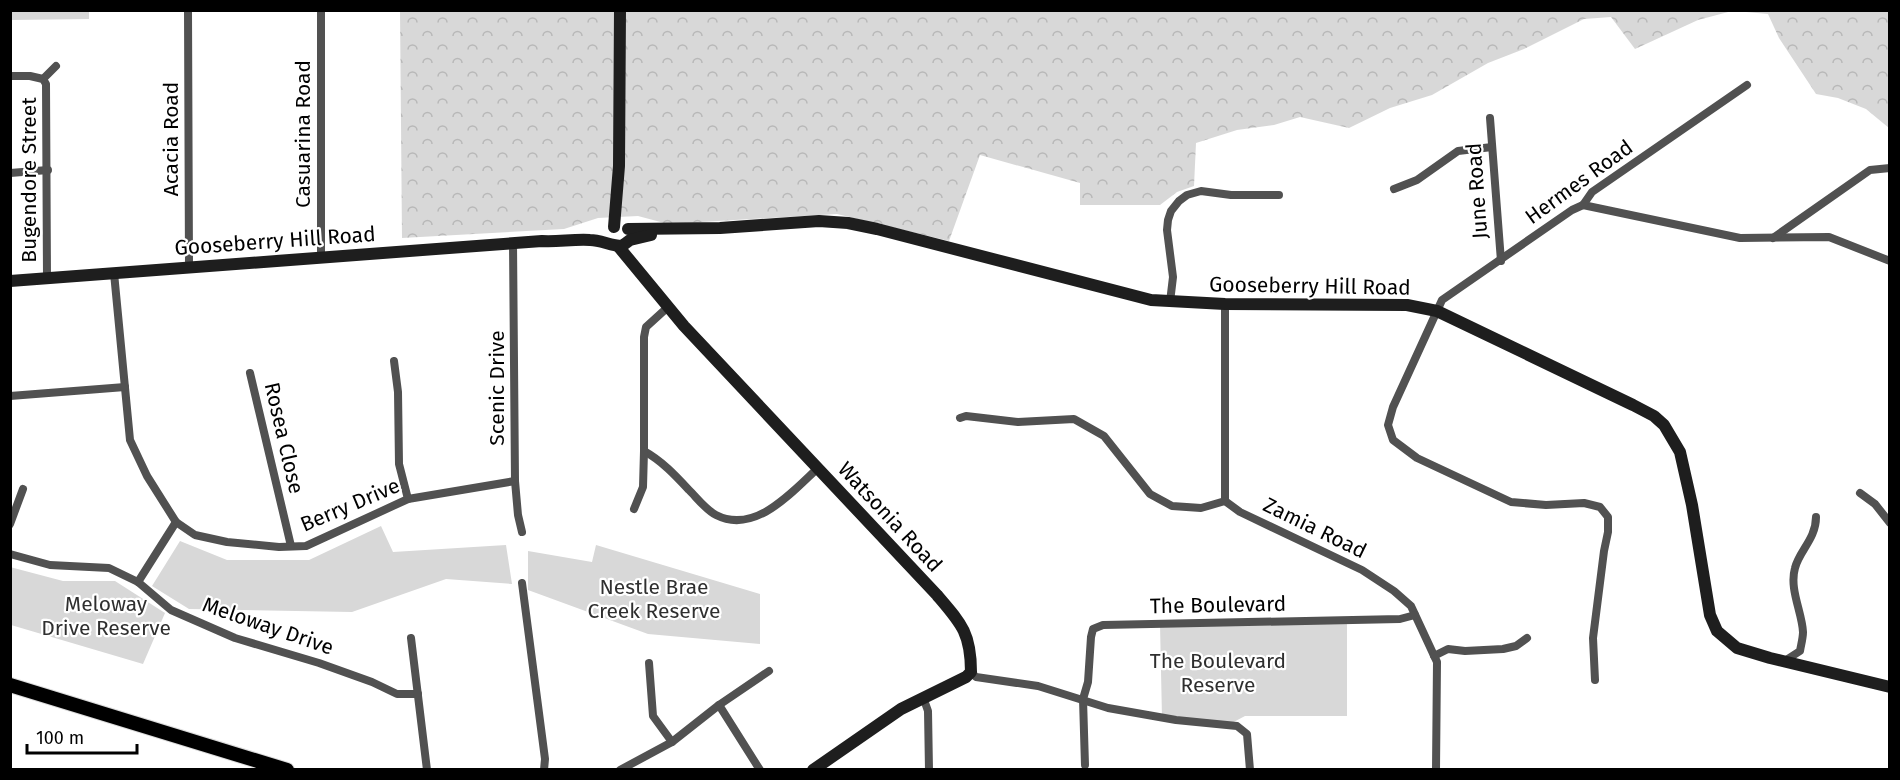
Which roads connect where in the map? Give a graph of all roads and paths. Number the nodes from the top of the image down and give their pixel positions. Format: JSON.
{"nodes":[{"id":1,"x":188,"y":10,"type":"edge"},
{"id":2,"x":321,"y":10,"type":"edge"},
{"id":3,"x":620,"y":10,"type":"edge"},
{"id":4,"x":56,"y":66,"type":"dead end"},
{"id":5,"x":10,"y":76,"type":"edge"},
{"id":6,"x":43,"y":79,"type":"junction"},
{"id":7,"x":1747,"y":85,"type":"dead end"},
{"id":8,"x":1490,"y":118,"type":"dead end"},
{"id":9,"x":1492,"y":147,"type":"junction"},
{"id":10,"x":1890,"y":168,"type":"edge"},
{"id":11,"x":48,"y":170,"type":"junction"},
{"id":12,"x":10,"y":173,"type":"edge"},
{"id":13,"x":1394,"y":189,"type":"dead end"},
{"id":14,"x":1279,"y":195,"type":"dead end"},
{"id":15,"x":1583,"y":205,"type":"junction"},
{"id":16,"x":621,"y":235,"type":"junction"},
{"id":17,"x":1771,"y":239,"type":"junction"},
{"id":18,"x":513,"y":243,"type":"junction"},
{"id":19,"x":321,"y":257,"type":"junction"},
{"id":20,"x":1501,"y":261,"type":"junction"},
{"id":21,"x":1890,"y":261,"type":"edge"},
{"id":22,"x":189,"y":267,"type":"junction"},
{"id":23,"x":114,"y":273,"type":"junction"},
{"id":24,"x":47,"y":278,"type":"junction"},
{"id":25,"x":10,"y":281,"type":"edge"},
{"id":26,"x":1170,"y":302,"type":"junction"},
{"id":27,"x":1225,"y":304,"type":"junction"},
{"id":28,"x":668,"y":307,"type":"junction"},
{"id":29,"x":1437,"y":311,"type":"junction"},
{"id":30,"x":394,"y":361,"type":"dead end"},
{"id":31,"x":250,"y":373,"type":"dead end"},
{"id":32,"x":125,"y":387,"type":"junction"},
{"id":33,"x":10,"y":396,"type":"edge"},
{"id":34,"x":960,"y":418,"type":"dead end"},
{"id":35,"x":644,"y":451,"type":"junction"},
{"id":36,"x":818,"y":468,"type":"junction"},
{"id":37,"x":515,"y":481,"type":"junction"},
{"id":38,"x":23,"y":489,"type":"dead end"},
{"id":39,"x":1860,"y":493,"type":"dead end"},
{"id":40,"x":408,"y":499,"type":"junction"},
{"id":41,"x":1224,"y":501,"type":"junction"},
{"id":42,"x":634,"y":509,"type":"dead end"},
{"id":43,"x":1816,"y":517,"type":"dead end"},
{"id":44,"x":176,"y":522,"type":"junction"},
{"id":45,"x":1890,"y":523,"type":"edge"},
{"id":46,"x":10,"y":524,"type":"edge"},
{"id":47,"x":522,"y":532,"type":"dead end"},
{"id":48,"x":291,"y":546,"type":"junction"},
{"id":49,"x":10,"y":554,"type":"edge"},
{"id":50,"x":138,"y":582,"type":"junction"},
{"id":51,"x":522,"y":583,"type":"dead end"},
{"id":52,"x":1415,"y":615,"type":"junction"},
{"id":53,"x":411,"y":638,"type":"dead end"},
{"id":54,"x":1527,"y":638,"type":"dead end"},
{"id":55,"x":1434,"y":656,"type":"junction"},
{"id":56,"x":1783,"y":662,"type":"junction"},
{"id":57,"x":649,"y":663,"type":"dead end"},
{"id":58,"x":770,"y":671,"type":"dead end"},
{"id":59,"x":971,"y":672,"type":"junction"},
{"id":60,"x":1595,"y":680,"type":"dead end"},
{"id":61,"x":10,"y":685,"type":"edge"},
{"id":62,"x":1890,"y":687,"type":"edge"},
{"id":63,"x":418,"y":694,"type":"junction"},
{"id":64,"x":923,"y":697,"type":"junction"},
{"id":65,"x":1083,"y":699,"type":"junction"},
{"id":66,"x":719,"y":705,"type":"junction"},
{"id":67,"x":672,"y":742,"type":"junction"},
{"id":68,"x":1085,"y":765,"type":"dead end"},
{"id":69,"x":287,"y":770,"type":"edge"},
{"id":70,"x":427,"y":770,"type":"edge"},
{"id":71,"x":544,"y":770,"type":"edge"},
{"id":72,"x":620,"y":770,"type":"edge"},
{"id":73,"x":760,"y":770,"type":"edge"},
{"id":74,"x":813,"y":770,"type":"edge"},
{"id":75,"x":929,"y":770,"type":"edge"},
{"id":76,"x":1250,"y":770,"type":"edge"},
{"id":77,"x":1436,"y":770,"type":"edge"}],
"edges":[{"from":1,"to":22,"type":"street","name":"Acacia Road"},
{"from":2,"to":19,"type":"street","name":"Casuarina Road"},
{"from":3,"to":16,"type":"street","name":"Watsonia Road"},
{"from":4,"to":6,"type":"street"},
{"from":5,"to":6,"type":"street","name":"Bugendore Street"},
{"from":6,"to":11,"type":"street","name":"Bugendore Street"},
{"from":7,"to":15,"type":"street","name":"Hermes Road"},
{"from":8,"to":9,"type":"street","name":"June Road"},
{"from":9,"to":13,"type":"street"},
{"from":9,"to":20,"type":"street","name":"June Road"},
{"from":10,"to":17,"type":"street"},
{"from":11,"to":12,"type":"street"},
{"from":11,"to":24,"type":"street","name":"Bugendore Street"},
{"from":14,"to":26,"type":"street"},
{"from":15,"to":17,"type":"street"},
{"from":15,"to":20,"type":"street","name":"Hermes Road"},
{"from":16,"to":18,"type":"street","name":"Gooseberry Hill Road"},
{"from":16,"to":26,"type":"street","name":"Gooseberry Hill Road"},
{"from":16,"to":28,"type":"street","name":"Watsonia Road"},
{"from":17,"to":21,"type":"street"},
{"from":18,"to":19,"type":"street","name":"Gooseberry Hill Road"},
{"from":18,"to":37,"type":"street","name":"Scenic Drive"},
{"from":19,"to":22,"type":"street","name":"Gooseberry Hill Road"},
{"from":20,"to":29,"type":"street","name":"Hermes Road"},
{"from":22,"to":23,"type":"street","name":"Gooseberry Hill Road"},
{"from":23,"to":24,"type":"street","name":"Gooseberry Hill Road"},
{"from":23,"to":32,"type":"street","name":"Berry Drive"},
{"from":24,"to":25,"type":"street","name":"Gooseberry Hill Road"},
{"from":26,"to":27,"type":"street","name":"Gooseberry Hill Road"},
{"from":27,"to":29,"type":"street","name":"Gooseberry Hill Road"},
{"from":27,"to":41,"type":"street"},
{"from":28,"to":35,"type":"street"},
{"from":28,"to":36,"type":"street","name":"Watsonia Road"},
{"from":29,"to":56,"type":"street","name":"Gooseberry Hill Road"},
{"from":29,"to":60,"type":"street","name":"Hermes Road"},
{"from":30,"to":40,"type":"street"},
{"from":31,"to":48,"type":"street","name":"Rosea Close"},
{"from":32,"to":33,"type":"street"},
{"from":32,"to":44,"type":"street","name":"Berry Drive"},
{"from":34,"to":41,"type":"street"},
{"from":35,"to":36,"type":"street"},
{"from":35,"to":42,"type":"street"},
{"from":36,"to":59,"type":"street","name":"Watsonia Road"},
{"from":37,"to":40,"type":"street","name":"Berry Drive"},
{"from":37,"to":47,"type":"street","name":"Scenic Drive"},
{"from":38,"to":46,"type":"street"},
{"from":39,"to":45,"type":"street"},
{"from":40,"to":48,"type":"street","name":"Berry Drive"},
{"from":41,"to":52,"type":"street","name":"Zamia Road"},
{"from":43,"to":56,"type":"street"},
{"from":44,"to":48,"type":"street","name":"Berry Drive"},
{"from":44,"to":50,"type":"street"},
{"from":49,"to":50,"type":"street","name":"Meloway Drive"},
{"from":50,"to":63,"type":"street","name":"Meloway Drive"},
{"from":51,"to":71,"type":"street"},
{"from":52,"to":55,"type":"street","name":"Zamia Road"},
{"from":52,"to":65,"type":"street","name":"The Boulevard"},
{"from":53,"to":63,"type":"street"},
{"from":54,"to":55,"type":"street"},
{"from":55,"to":77,"type":"street","name":"Zamia Road"},
{"from":56,"to":62,"type":"street","name":"Gooseberry Hill Road"},
{"from":57,"to":67,"type":"street"},
{"from":58,"to":66,"type":"street"},
{"from":59,"to":64,"type":"street"},
{"from":59,"to":65,"type":"street"},
{"from":61,"to":69,"type":"main road"},
{"from":63,"to":70,"type":"street"},
{"from":64,"to":74,"type":"street"},
{"from":64,"to":75,"type":"street"},
{"from":65,"to":68,"type":"street"},
{"from":65,"to":76,"type":"street"},
{"from":66,"to":67,"type":"street"},
{"from":66,"to":73,"type":"street"},
{"from":67,"to":72,"type":"street"}]}
